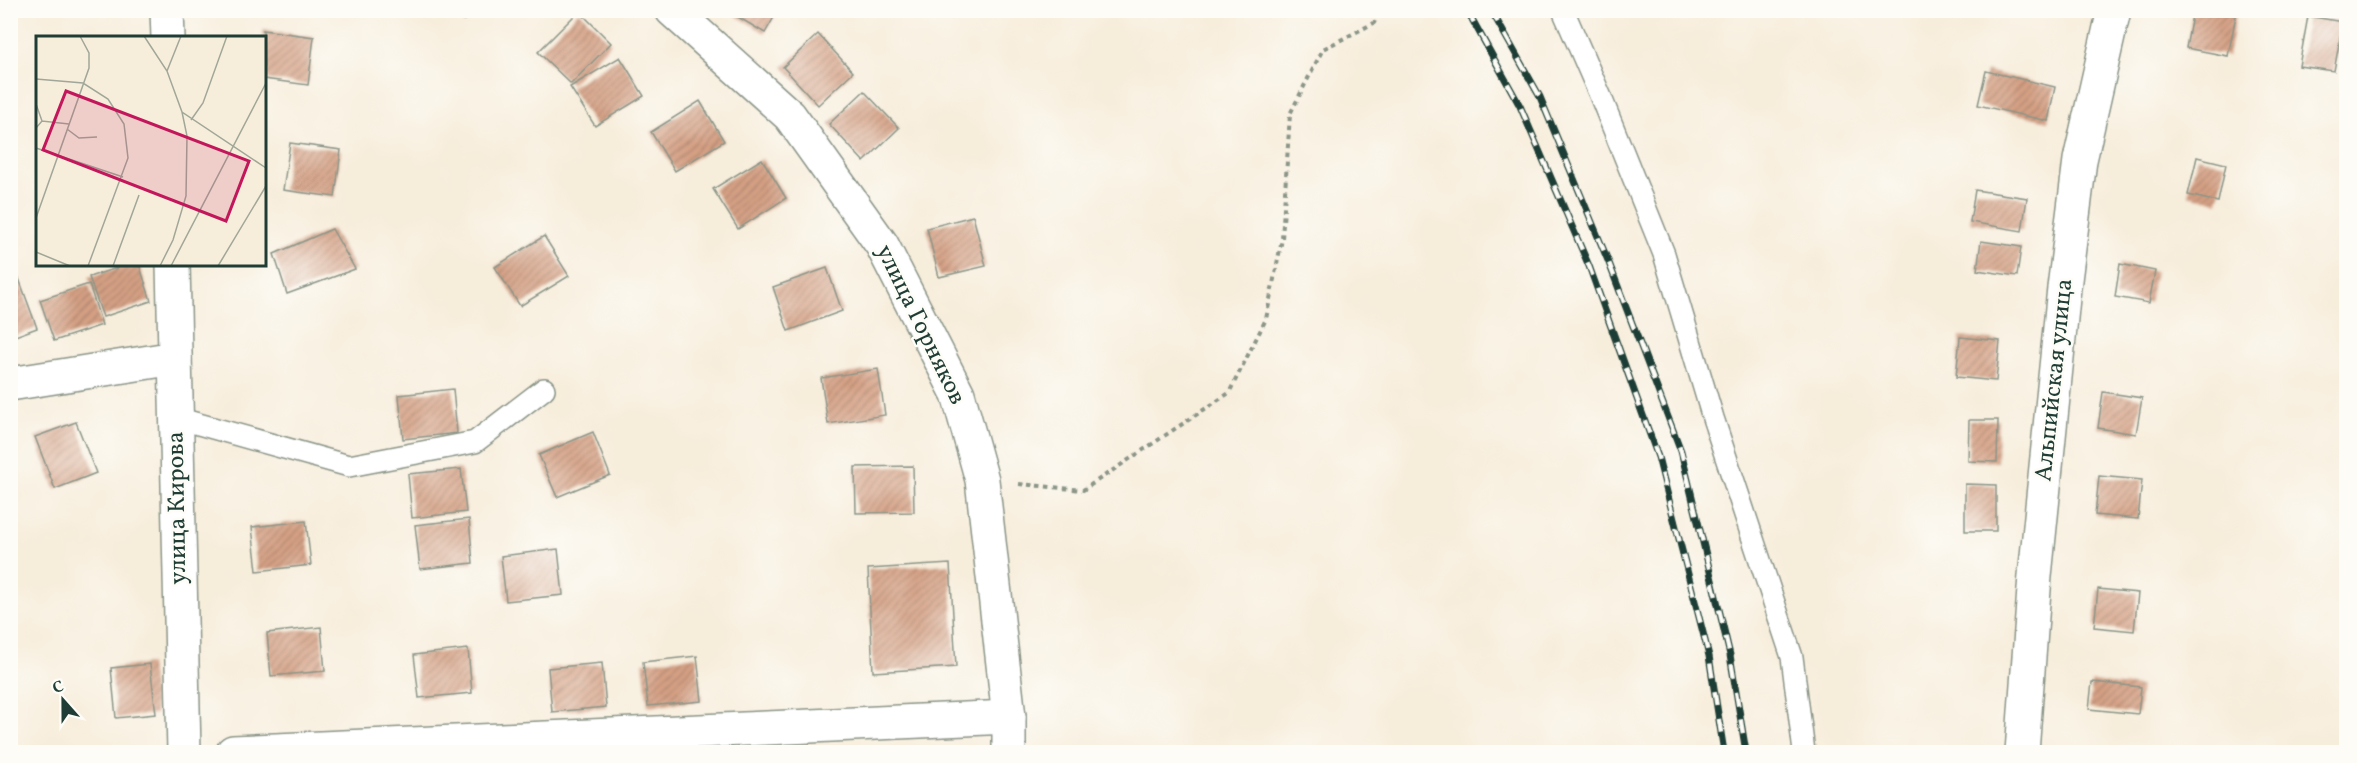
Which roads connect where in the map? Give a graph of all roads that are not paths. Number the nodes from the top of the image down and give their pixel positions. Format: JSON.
{"nodes":[{"id":1,"x":167,"y":10,"type":"edge"},
{"id":2,"x":672,"y":10,"type":"edge"},
{"id":3,"x":1563,"y":10,"type":"edge"},
{"id":4,"x":2114,"y":10,"type":"edge"},
{"id":5,"x":168,"y":36,"type":"edge"},
{"id":6,"x":173,"y":266,"type":"edge"},
{"id":7,"x":175,"y":358,"type":"junction"},
{"id":8,"x":10,"y":384,"type":"edge"},
{"id":9,"x":544,"y":389,"type":"dead end"},
{"id":10,"x":177,"y":418,"type":"junction"},
{"id":11,"x":1009,"y":717,"type":"junction"},
{"id":12,"x":184,"y":753,"type":"edge"},
{"id":13,"x":233,"y":753,"type":"edge"},
{"id":14,"x":1009,"y":753,"type":"edge"},
{"id":15,"x":1804,"y":753,"type":"edge"},
{"id":16,"x":2022,"y":753,"type":"edge"}],
"edges":[{"from":1,"to":5,"type":"street"},
{"from":2,"to":11,"type":"street","name":"улица Горняков"},
{"from":3,"to":15,"type":"lane"},
{"from":4,"to":16,"type":"street","name":"Альпийская улица"},
{"from":6,"to":7,"type":"street","name":"улица Кирова"},
{"from":7,"to":8,"type":"street"},
{"from":7,"to":10,"type":"street","name":"улица Кирова"},
{"from":9,"to":10,"type":"lane"},
{"from":10,"to":12,"type":"street","name":"улица Кирова"},
{"from":11,"to":13,"type":"street"},
{"from":11,"to":14,"type":"street","name":"улица Горняков"}]}
